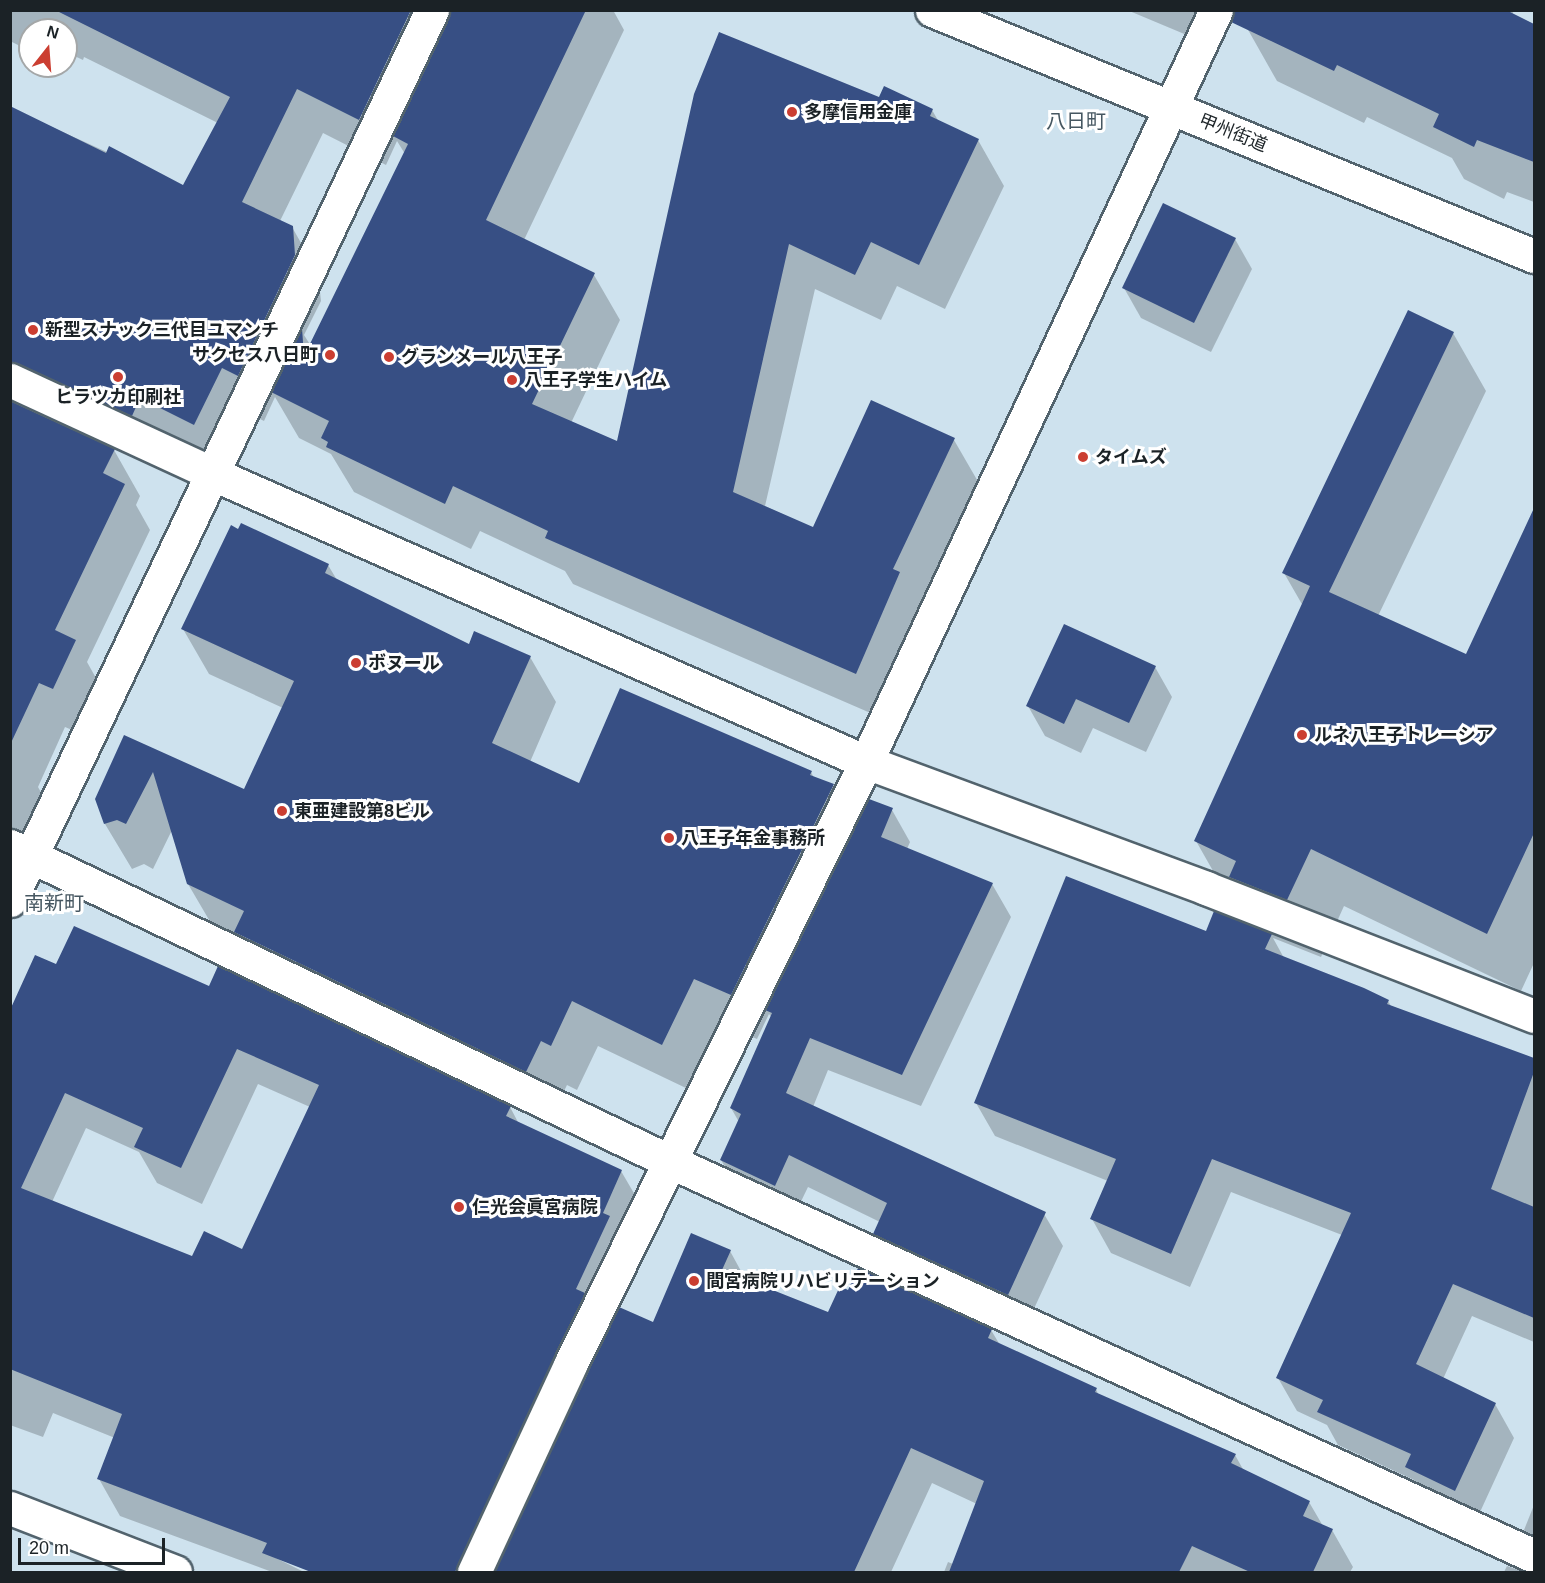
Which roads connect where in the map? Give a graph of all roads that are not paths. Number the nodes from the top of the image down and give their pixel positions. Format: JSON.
{"nodes":[{"id":1,"x":432,"y":10,"type":"edge"},
{"id":2,"x":932,"y":10,"type":"edge"},
{"id":3,"x":1216,"y":10,"type":"edge"},
{"id":4,"x":1171,"y":108,"type":"junction"},
{"id":5,"x":1534,"y":256,"type":"edge"},
{"id":6,"x":10,"y":380,"type":"edge"},
{"id":7,"x":211,"y":473,"type":"junction"},
{"id":8,"x":866,"y":762,"type":"junction"},
{"id":9,"x":21,"y":851,"type":"edge"},
{"id":10,"x":10,"y":900,"type":"edge"},
{"id":11,"x":1534,"y":1016,"type":"edge"},
{"id":12,"x":669,"y":1161,"type":"junction"},
{"id":13,"x":10,"y":1508,"type":"edge"},
{"id":14,"x":1534,"y":1556,"type":"edge"},
{"id":15,"x":175,"y":1572,"type":"edge"},
{"id":16,"x":474,"y":1572,"type":"edge"}],
"edges":[{"from":1,"to":7,"type":"main road"},
{"from":2,"to":4,"type":"main road","name":"甲州街道"},
{"from":3,"to":4,"type":"main road"},
{"from":4,"to":5,"type":"main road","name":"甲州街道"},
{"from":4,"to":8,"type":"main road"},
{"from":6,"to":7,"type":"main road"},
{"from":7,"to":8,"type":"main road"},
{"from":7,"to":9,"type":"main road"},
{"from":8,"to":11,"type":"main road"},
{"from":8,"to":12,"type":"main road"},
{"from":9,"to":10,"type":"main road"},
{"from":9,"to":12,"type":"main road"},
{"from":12,"to":14,"type":"main road"},
{"from":12,"to":16,"type":"main road"},
{"from":13,"to":15,"type":"main road"}]}
